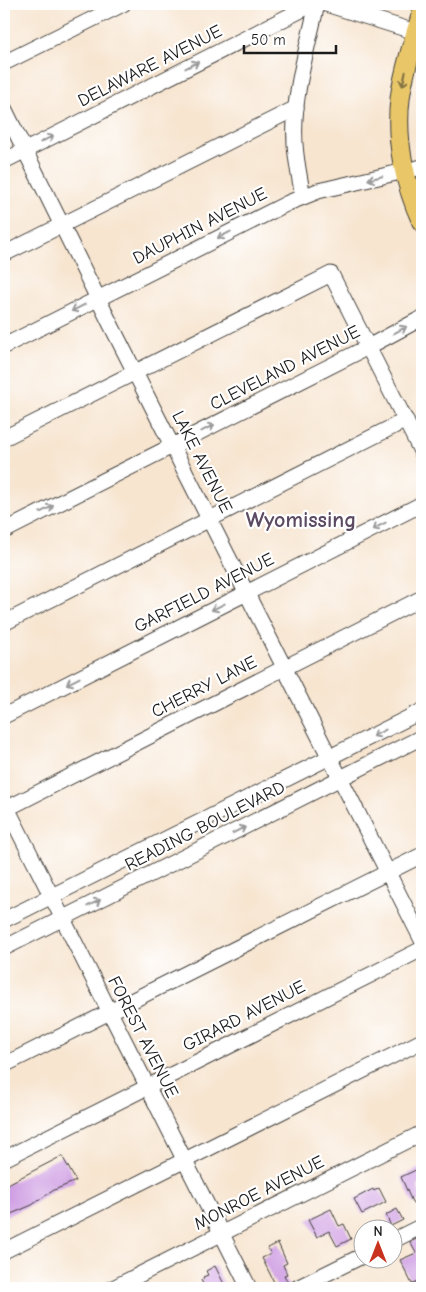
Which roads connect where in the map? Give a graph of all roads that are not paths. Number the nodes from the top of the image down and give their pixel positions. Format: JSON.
{"nodes":[{"id":1,"x":123,"y":4,"type":"edge"},
{"id":2,"x":313,"y":4,"type":"edge"},
{"id":3,"x":317,"y":4,"type":"edge"},
{"id":4,"x":326,"y":4,"type":"edge"},
{"id":5,"x":422,"y":14,"type":"edge"},
{"id":6,"x":419,"y":33,"type":"edge"},
{"id":7,"x":4,"y":63,"type":"edge"},
{"id":8,"x":4,"y":108,"type":"edge"},
{"id":9,"x":296,"y":108,"type":"junction"},
{"id":10,"x":24,"y":151,"type":"junction"},
{"id":11,"x":4,"y":161,"type":"edge"},
{"id":12,"x":414,"y":169,"type":"edge"},
{"id":13,"x":303,"y":197,"type":"junction"},
{"id":14,"x":422,"y":222,"type":"edge"},
{"id":15,"x":62,"y":225,"type":"junction"},
{"id":16,"x":4,"y":254,"type":"edge"},
{"id":17,"x":98,"y":298,"type":"junction"},
{"id":18,"x":422,"y":318,"type":"edge"},
{"id":19,"x":4,"y":346,"type":"edge"},
{"id":20,"x":368,"y":347,"type":"junction"},
{"id":21,"x":135,"y":372,"type":"junction"},
{"id":22,"x":406,"y":420,"type":"junction"},
{"id":23,"x":4,"y":438,"type":"edge"},
{"id":24,"x":173,"y":446,"type":"junction"},
{"id":25,"x":422,"y":453,"type":"edge"},
{"id":26,"x":422,"y":504,"type":"edge"},
{"id":27,"x":210,"y":519,"type":"junction"},
{"id":28,"x":4,"y":531,"type":"edge"},
{"id":29,"x":247,"y":592,"type":"junction"},
{"id":30,"x":422,"y":598,"type":"edge"},
{"id":31,"x":4,"y":622,"type":"edge"},
{"id":32,"x":285,"y":668,"type":"junction"},
{"id":33,"x":422,"y":711,"type":"edge"},
{"id":34,"x":4,"y":716,"type":"edge"},
{"id":35,"x":422,"y":737,"type":"edge"},
{"id":36,"x":329,"y":758,"type":"junction"},
{"id":37,"x":340,"y":779,"type":"junction"},
{"id":38,"x":5,"y":807,"type":"edge"},
{"id":39,"x":422,"y":855,"type":"edge"},
{"id":40,"x":387,"y":872,"type":"junction"},
{"id":41,"x":51,"y":895,"type":"junction"},
{"id":42,"x":63,"y":918,"type":"junction"},
{"id":43,"x":4,"y":920,"type":"edge"},
{"id":44,"x":422,"y":940,"type":"edge"},
{"id":45,"x":4,"y":948,"type":"edge"},
{"id":46,"x":422,"y":949,"type":"edge"},
{"id":47,"x":110,"y":1012,"type":"junction"},
{"id":48,"x":422,"y":1041,"type":"edge"},
{"id":49,"x":4,"y":1065,"type":"edge"},
{"id":50,"x":148,"y":1086,"type":"junction"},
{"id":51,"x":422,"y":1133,"type":"edge"},
{"id":52,"x":4,"y":1158,"type":"edge"},
{"id":53,"x":184,"y":1160,"type":"junction"},
{"id":54,"x":422,"y":1226,"type":"edge"},
{"id":55,"x":222,"y":1233,"type":"junction"},
{"id":56,"x":404,"y":1235,"type":"edge"},
{"id":57,"x":4,"y":1251,"type":"edge"},
{"id":58,"x":354,"y":1260,"type":"edge"},
{"id":59,"x":113,"y":1288,"type":"edge"},
{"id":60,"x":250,"y":1288,"type":"edge"},
{"id":61,"x":297,"y":1288,"type":"edge"}],
"edges":[{"from":1,"to":7,"type":"street"},
{"from":10,"to":2,"type":"street","name":"DELAWARE AVENUE","one_way":true},
{"from":3,"to":9,"type":"street"},
{"from":4,"to":6,"type":"street"},
{"from":5,"to":6,"type":"main road"},
{"from":6,"to":12,"type":"main road","one_way":true},
{"from":8,"to":10,"type":"street","name":"LAKE AVENUE"},
{"from":9,"to":13,"type":"street"},
{"from":9,"to":15,"type":"street"},
{"from":10,"to":11,"type":"street","name":"DELAWARE AVENUE"},
{"from":10,"to":15,"type":"street","name":"LAKE AVENUE"},
{"from":12,"to":13,"type":"street","name":"DAUPHIN AVENUE","one_way":true},
{"from":12,"to":14,"type":"main road"},
{"from":13,"to":17,"type":"street","name":"DAUPHIN AVENUE","one_way":true},
{"from":15,"to":16,"type":"street"},
{"from":15,"to":17,"type":"street","name":"LAKE AVENUE"},
{"from":17,"to":19,"type":"street","name":"DAUPHIN AVENUE","one_way":true},
{"from":17,"to":21,"type":"street","name":"LAKE AVENUE"},
{"from":20,"to":18,"type":"street","name":"CLEVELAND AVENUE","one_way":true},
{"from":20,"to":21,"type":"street"},
{"from":20,"to":22,"type":"street"},
{"from":24,"to":20,"type":"street","name":"CLEVELAND AVENUE","one_way":true},
{"from":21,"to":23,"type":"street"},
{"from":21,"to":24,"type":"street","name":"LAKE AVENUE"},
{"from":22,"to":25,"type":"street"},
{"from":22,"to":27,"type":"street"},
{"from":24,"to":27,"type":"street","name":"LAKE AVENUE"},
{"from":28,"to":24,"type":"street","name":"CLEVELAND AVENUE","one_way":true},
{"from":26,"to":29,"type":"street","name":"GARFIELD AVENUE","one_way":true},
{"from":27,"to":29,"type":"street","name":"LAKE AVENUE"},
{"from":27,"to":31,"type":"street"},
{"from":29,"to":32,"type":"street","name":"LAKE AVENUE"},
{"from":29,"to":34,"type":"street","name":"GARFIELD AVENUE","one_way":true},
{"from":30,"to":32,"type":"street","name":"CHERRY LANE"},
{"from":32,"to":36,"type":"street","name":"LAKE AVENUE"},
{"from":32,"to":38,"type":"street","name":"CHERRY LANE"},
{"from":33,"to":36,"type":"street","name":"READING BOULEVARD","one_way":true},
{"from":35,"to":37,"type":"street","name":"READING BOULEVARD"},
{"from":36,"to":37,"type":"street","name":"LAKE AVENUE"},
{"from":36,"to":41,"type":"street","name":"READING BOULEVARD"},
{"from":37,"to":40,"type":"street","name":"LAKE AVENUE"},
{"from":42,"to":37,"type":"street","name":"READING BOULEVARD","one_way":true},
{"from":38,"to":41,"type":"street","name":"FOREST AVENUE"},
{"from":39,"to":40,"type":"street"},
{"from":40,"to":44,"type":"street","name":"LAKE AVENUE"},
{"from":40,"to":47,"type":"street"},
{"from":41,"to":42,"type":"street","name":"FOREST AVENUE"},
{"from":41,"to":43,"type":"street","name":"READING BOULEVARD"},
{"from":42,"to":45,"type":"street","name":"READING BOULEVARD"},
{"from":42,"to":47,"type":"street","name":"FOREST AVENUE"},
{"from":46,"to":50,"type":"street","name":"GIRARD AVENUE"},
{"from":47,"to":49,"type":"street"},
{"from":47,"to":50,"type":"street","name":"FOREST AVENUE"},
{"from":48,"to":53,"type":"street"},
{"from":50,"to":52,"type":"street","name":"GIRARD AVENUE"},
{"from":50,"to":53,"type":"street","name":"FOREST AVENUE"},
{"from":51,"to":55,"type":"street","name":"MONROE AVENUE"},
{"from":53,"to":55,"type":"street","name":"FOREST AVENUE"},
{"from":53,"to":57,"type":"street"},
{"from":54,"to":56,"type":"street"},
{"from":55,"to":59,"type":"street","name":"MONROE AVENUE"},
{"from":55,"to":60,"type":"street","name":"FOREST AVENUE"},
{"from":58,"to":61,"type":"street"}]}
